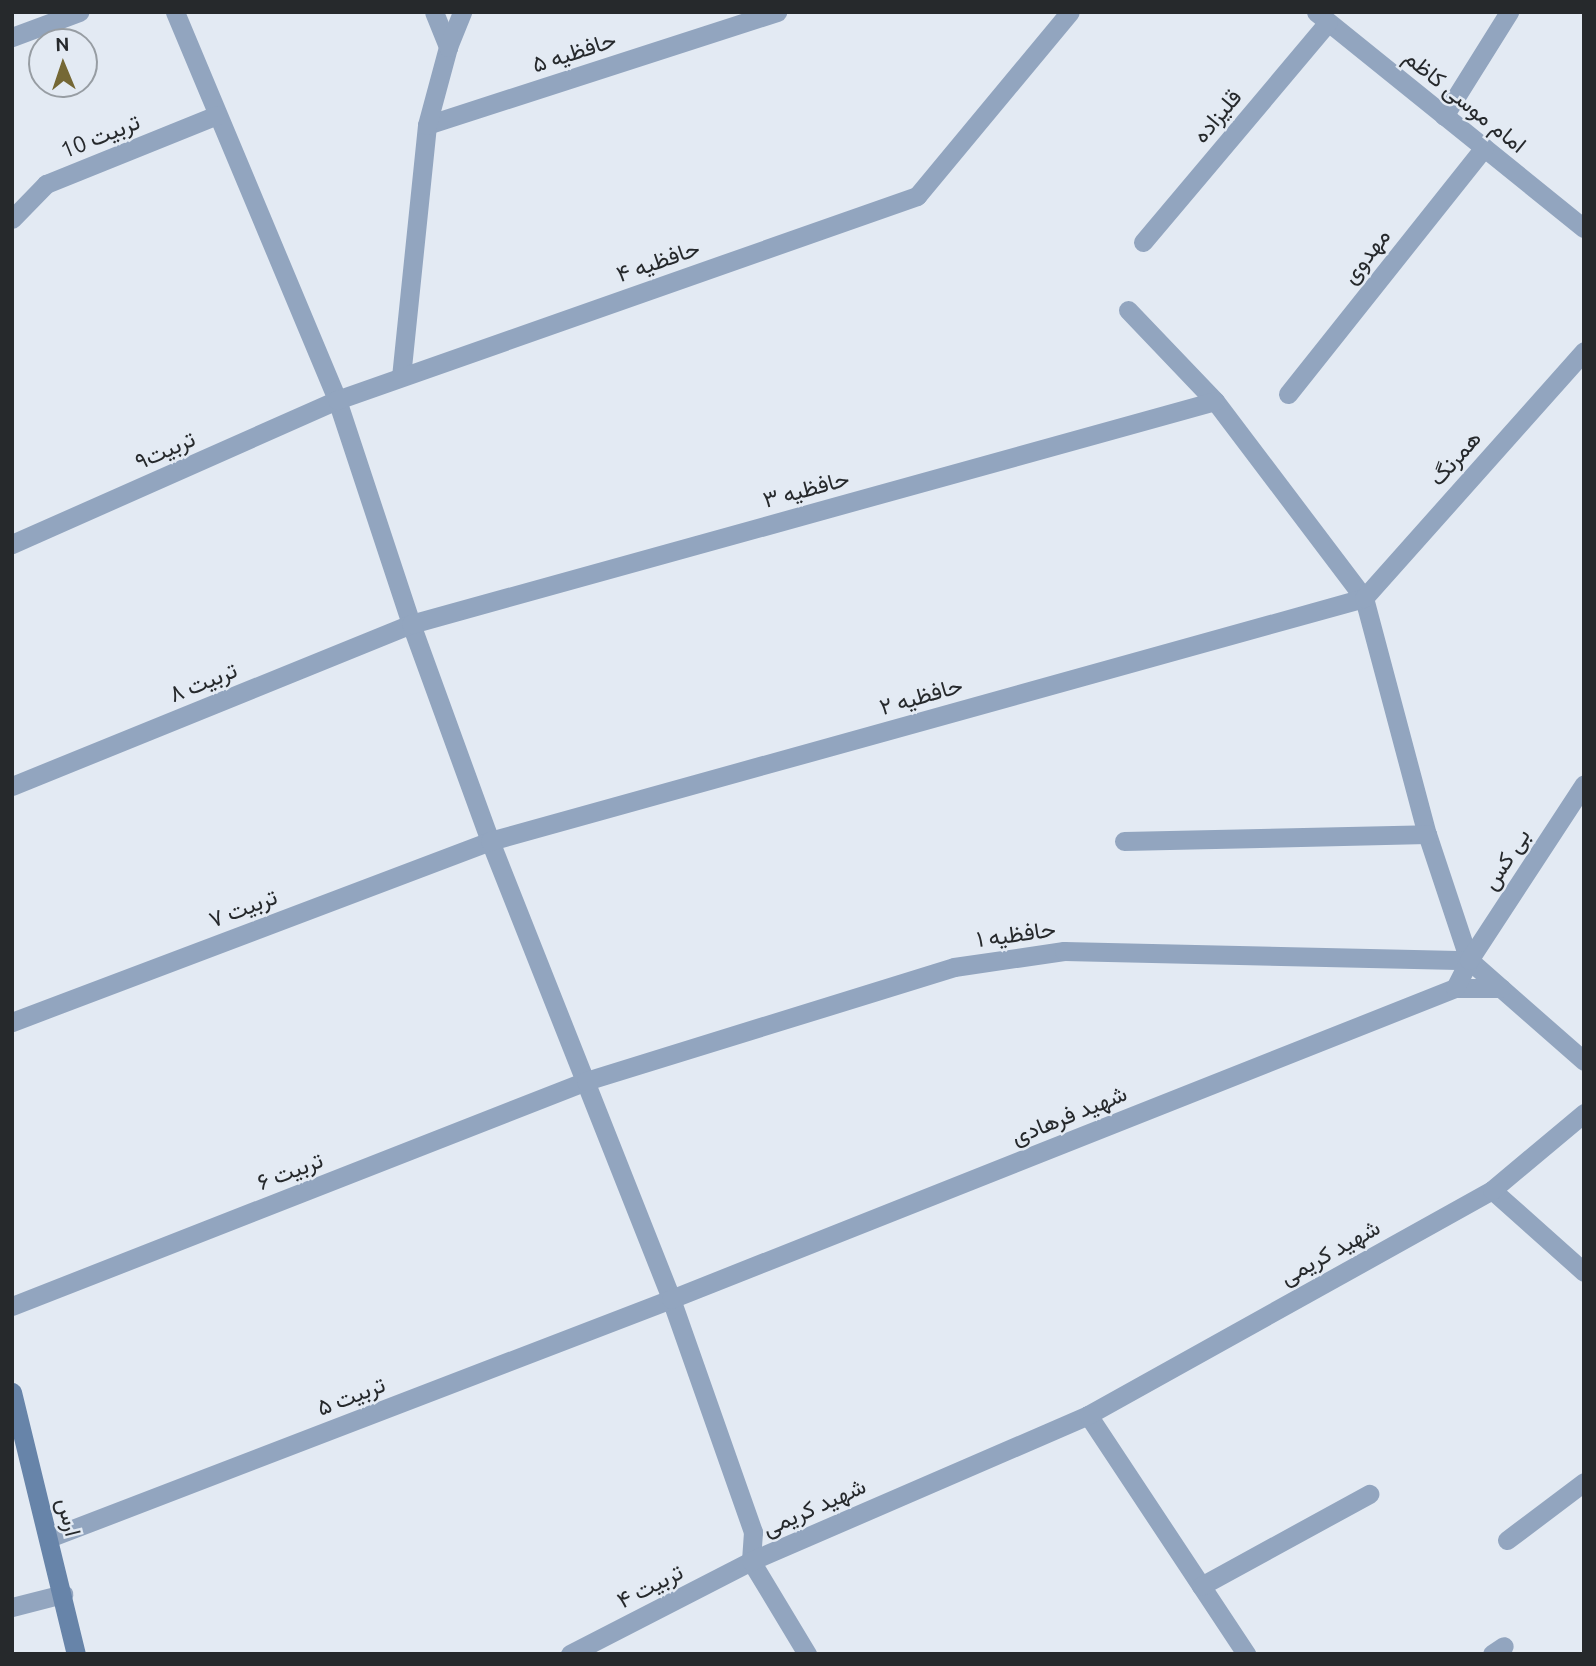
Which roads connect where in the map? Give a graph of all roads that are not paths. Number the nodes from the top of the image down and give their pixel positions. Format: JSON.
{"nodes":[{"id":1,"x":79,"y":12,"type":"edge"},
{"id":2,"x":175,"y":12,"type":"edge"},
{"id":3,"x":435,"y":12,"type":"edge"},
{"id":4,"x":462,"y":12,"type":"edge"},
{"id":5,"x":777,"y":12,"type":"edge"},
{"id":6,"x":1070,"y":12,"type":"edge"},
{"id":7,"x":1509,"y":12,"type":"edge"},
{"id":8,"x":1322,"y":17,"type":"edge"},
{"id":9,"x":12,"y":37,"type":"edge"},
{"id":10,"x":448,"y":47,"type":"junction"},
{"id":11,"x":218,"y":115,"type":"junction"},
{"id":12,"x":1444,"y":116,"type":"junction"},
{"id":13,"x":427,"y":125,"type":"junction"},
{"id":14,"x":1484,"y":148,"type":"junction"},
{"id":15,"x":12,"y":219,"type":"edge"},
{"id":16,"x":1584,"y":228,"type":"edge"},
{"id":17,"x":1143,"y":242,"type":"dead end"},
{"id":18,"x":1128,"y":310,"type":"dead end"},
{"id":19,"x":1584,"y":351,"type":"edge"},
{"id":20,"x":401,"y":377,"type":"junction"},
{"id":21,"x":1288,"y":394,"type":"dead end"},
{"id":22,"x":337,"y":400,"type":"junction"},
{"id":23,"x":1215,"y":401,"type":"junction"},
{"id":24,"x":12,"y":544,"type":"edge"},
{"id":25,"x":1364,"y":598,"type":"junction"},
{"id":26,"x":411,"y":624,"type":"junction"},
{"id":27,"x":1584,"y":784,"type":"edge"},
{"id":28,"x":12,"y":786,"type":"edge"},
{"id":29,"x":1427,"y":834,"type":"junction"},
{"id":30,"x":491,"y":841,"type":"junction"},
{"id":31,"x":1124,"y":841,"type":"dead end"},
{"id":32,"x":1469,"y":960,"type":"junction"},
{"id":33,"x":1455,"y":988,"type":"junction"},
{"id":34,"x":1501,"y":988,"type":"junction"},
{"id":35,"x":12,"y":1022,"type":"edge"},
{"id":36,"x":1584,"y":1061,"type":"edge"},
{"id":37,"x":586,"y":1081,"type":"junction"},
{"id":38,"x":1584,"y":1113,"type":"edge"},
{"id":39,"x":1492,"y":1190,"type":"junction"},
{"id":40,"x":1584,"y":1272,"type":"edge"},
{"id":41,"x":671,"y":1299,"type":"junction"},
{"id":42,"x":12,"y":1306,"type":"edge"},
{"id":43,"x":12,"y":1392,"type":"edge"},
{"id":44,"x":1088,"y":1415,"type":"junction"},
{"id":45,"x":1584,"y":1482,"type":"edge"},
{"id":46,"x":1369,"y":1494,"type":"dead end"},
{"id":47,"x":49,"y":1538,"type":"junction"},
{"id":48,"x":1507,"y":1540,"type":"dead end"},
{"id":49,"x":751,"y":1561,"type":"junction"},
{"id":50,"x":1202,"y":1586,"type":"junction"},
{"id":51,"x":63,"y":1594,"type":"junction"},
{"id":52,"x":12,"y":1607,"type":"edge"},
{"id":53,"x":76,"y":1654,"type":"edge"},
{"id":54,"x":570,"y":1654,"type":"edge"},
{"id":55,"x":807,"y":1654,"type":"edge"},
{"id":56,"x":1246,"y":1654,"type":"edge"}],
"edges":[{"from":1,"to":9,"type":"street"},
{"from":2,"to":11,"type":"street"},
{"from":3,"to":10,"type":"street"},
{"from":4,"to":10,"type":"street"},
{"from":5,"to":13,"type":"street","name":"حافظیه ۵"},
{"from":6,"to":20,"type":"street","name":"حافظیه ۴"},
{"from":7,"to":12,"type":"street"},
{"from":8,"to":12,"type":"street","name":"امام موسی کاظم"},
{"from":8,"to":17,"type":"street","name":"قلیزاده"},
{"from":10,"to":13,"type":"street"},
{"from":11,"to":15,"type":"street","name":"تربیت 10"},
{"from":11,"to":22,"type":"street"},
{"from":12,"to":14,"type":"street","name":"امام موسی کاظم"},
{"from":13,"to":20,"type":"street"},
{"from":14,"to":16,"type":"street","name":"امام موسی کاظم"},
{"from":14,"to":21,"type":"street","name":"مهدوی"},
{"from":18,"to":23,"type":"street"},
{"from":19,"to":25,"type":"street","name":"همرنگ"},
{"from":20,"to":22,"type":"street","name":"حافظیه ۴"},
{"from":22,"to":24,"type":"street","name":"تربیت۹"},
{"from":22,"to":26,"type":"street"},
{"from":23,"to":25,"type":"street"},
{"from":23,"to":26,"type":"street","name":"حافظیه ۳"},
{"from":25,"to":29,"type":"street"},
{"from":25,"to":30,"type":"street","name":"حافظیه ۲"},
{"from":26,"to":28,"type":"street","name":"تربیت ۸"},
{"from":26,"to":30,"type":"street"},
{"from":27,"to":32,"type":"street","name":"بی کس"},
{"from":29,"to":31,"type":"street"},
{"from":29,"to":32,"type":"street"},
{"from":30,"to":35,"type":"street","name":"تربیت ۷"},
{"from":30,"to":37,"type":"street"},
{"from":32,"to":33,"type":"street"},
{"from":32,"to":34,"type":"street"},
{"from":32,"to":37,"type":"street","name":"حافظیه ۱"},
{"from":33,"to":34,"type":"street"},
{"from":33,"to":41,"type":"street","name":"شهید فرهادی"},
{"from":34,"to":36,"type":"street"},
{"from":37,"to":41,"type":"street"},
{"from":37,"to":42,"type":"street","name":"تربیت ۶"},
{"from":38,"to":39,"type":"street","name":"شهید کریمی"},
{"from":39,"to":40,"type":"street"},
{"from":39,"to":44,"type":"street","name":"شهید کریمی"},
{"from":41,"to":47,"type":"street","name":"تربیت ۵"},
{"from":41,"to":49,"type":"street"},
{"from":43,"to":47,"type":"main road","name":"ارس"},
{"from":44,"to":49,"type":"street","name":"شهید کریمی"},
{"from":44,"to":50,"type":"street"},
{"from":45,"to":48,"type":"street"},
{"from":46,"to":50,"type":"street"},
{"from":47,"to":51,"type":"main road","name":"ارس"},
{"from":49,"to":54,"type":"street","name":"تربیت ۴"},
{"from":49,"to":55,"type":"street"},
{"from":50,"to":56,"type":"street"},
{"from":51,"to":52,"type":"street"},
{"from":51,"to":53,"type":"main road","name":"ارس"}]}
